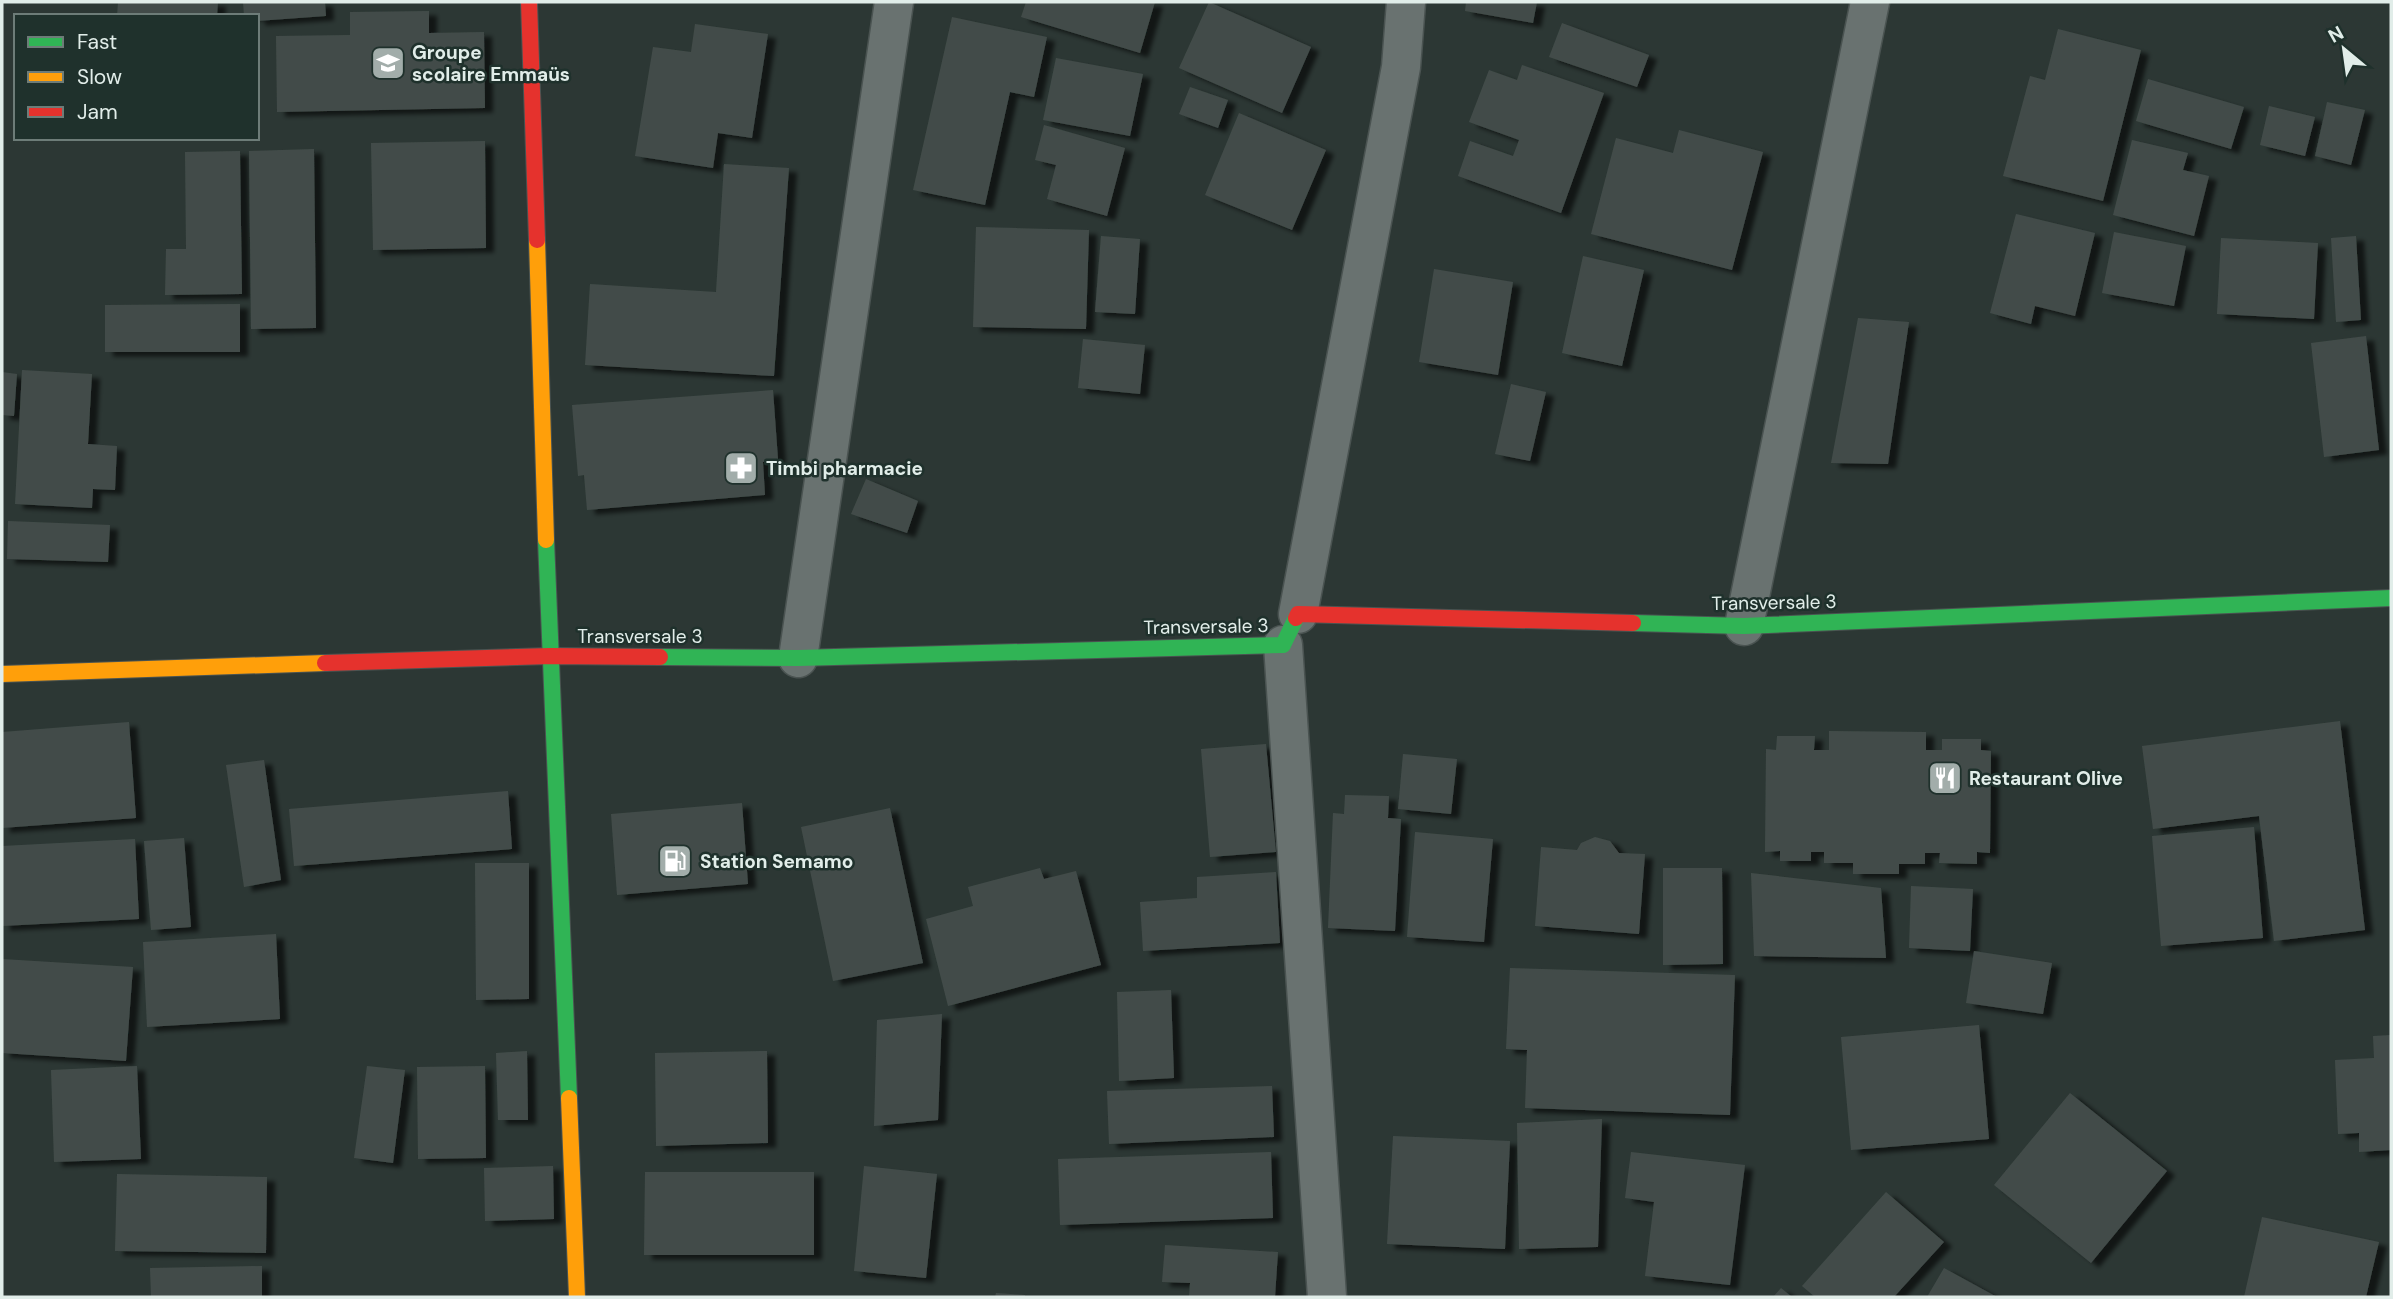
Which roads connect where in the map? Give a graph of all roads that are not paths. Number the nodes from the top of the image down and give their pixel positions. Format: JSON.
{"nodes":[{"id":1,"x":529,"y":2,"type":"edge"},
{"id":2,"x":894,"y":2,"type":"edge"},
{"id":3,"x":1406,"y":2,"type":"edge"},
{"id":4,"x":1870,"y":2,"type":"edge"},
{"id":5,"x":2391,"y":598,"type":"edge"},
{"id":6,"x":1744,"y":626,"type":"junction"},
{"id":7,"x":1290,"y":630,"type":"junction"},
{"id":8,"x":550,"y":656,"type":"junction"},
{"id":9,"x":798,"y":658,"type":"junction"},
{"id":10,"x":2,"y":674,"type":"edge"},
{"id":11,"x":577,"y":1297,"type":"edge"},
{"id":12,"x":1327,"y":1297,"type":"edge"}],
"edges":[{"from":1,"to":8,"type":"main road"},
{"from":2,"to":9,"type":"street"},
{"from":3,"to":7,"type":"street"},
{"from":4,"to":6,"type":"street"},
{"from":5,"to":6,"type":"main road","name":"Transversale 3"},
{"from":6,"to":7,"type":"main road","name":"Transversale 3"},
{"from":7,"to":9,"type":"main road","name":"Transversale 3"},
{"from":7,"to":12,"type":"street"},
{"from":8,"to":9,"type":"main road","name":"Transversale 3"},
{"from":8,"to":10,"type":"main road","name":"Transversale 3"},
{"from":8,"to":11,"type":"main road"}]}
